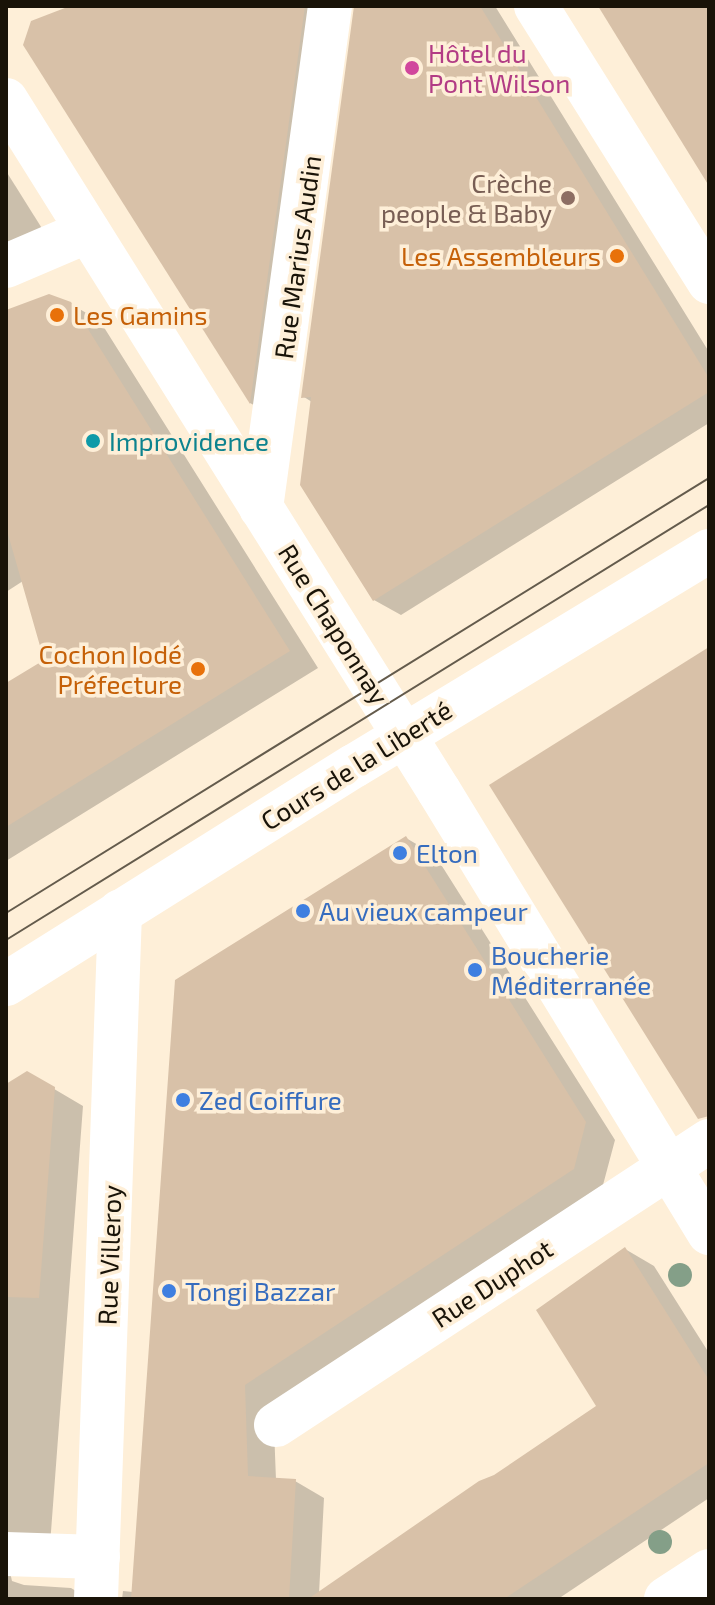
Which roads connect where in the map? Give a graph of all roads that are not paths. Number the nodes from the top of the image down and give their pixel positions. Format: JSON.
{"nodes":[{"id":1,"x":330,"y":6,"type":"edge"},
{"id":2,"x":536,"y":6,"type":"edge"},
{"id":3,"x":6,"y":100,"type":"edge"},
{"id":4,"x":88,"y":231,"type":"junction"},
{"id":5,"x":6,"y":266,"type":"edge"},
{"id":6,"x":709,"y":282,"type":"edge"},
{"id":7,"x":261,"y":508,"type":"junction"},
{"id":8,"x":709,"y":551,"type":"edge"},
{"id":9,"x":404,"y":735,"type":"junction"},
{"id":10,"x":120,"y":911,"type":"junction"},
{"id":11,"x":6,"y":984,"type":"edge"},
{"id":12,"x":709,"y":1141,"type":"edge"},
{"id":13,"x":668,"y":1166,"type":"junction"},
{"id":14,"x":709,"y":1233,"type":"edge"},
{"id":15,"x":276,"y":1425,"type":"dead end"},
{"id":16,"x":6,"y":1554,"type":"edge"},
{"id":17,"x":709,"y":1571,"type":"edge"},
{"id":18,"x":97,"y":1578,"type":"edge"},
{"id":19,"x":666,"y":1599,"type":"edge"}],
"edges":[{"from":1,"to":7,"type":"street","name":"Rue Marius Audin"},
{"from":2,"to":6,"type":"street"},
{"from":3,"to":4,"type":"street","name":"Rue Chaponnay"},
{"from":4,"to":5,"type":"street"},
{"from":4,"to":7,"type":"street","name":"Rue Chaponnay"},
{"from":7,"to":9,"type":"street","name":"Rue Chaponnay"},
{"from":8,"to":9,"type":"street","name":"Cours de la Liberté"},
{"from":9,"to":10,"type":"street","name":"Cours de la Liberté"},
{"from":9,"to":13,"type":"street","name":"Rue Chaponnay"},
{"from":10,"to":11,"type":"street","name":"Cours de la Liberté"},
{"from":10,"to":18,"type":"street","name":"Rue Villeroy"},
{"from":12,"to":13,"type":"street","name":"Rue Duphot"},
{"from":13,"to":14,"type":"street","name":"Rue Chaponnay"},
{"from":13,"to":15,"type":"street","name":"Rue Duphot"},
{"from":16,"to":18,"type":"street"},
{"from":17,"to":19,"type":"street"}]}
